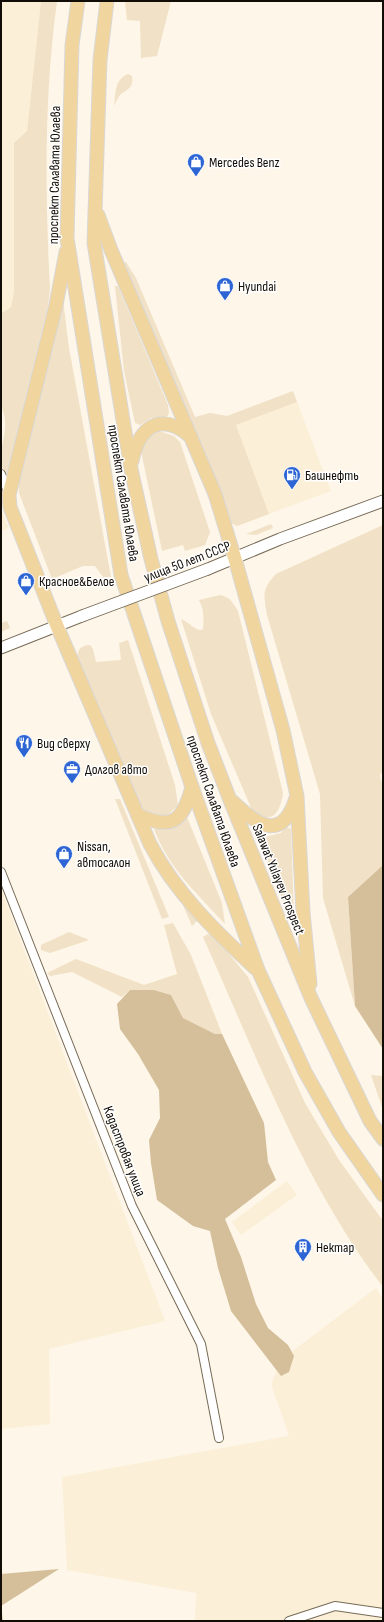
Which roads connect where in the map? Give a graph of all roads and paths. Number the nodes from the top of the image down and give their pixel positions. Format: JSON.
{"nodes":[{"id":1,"x":78,"y":1,"type":"edge"},
{"id":2,"x":107,"y":1,"type":"edge"},
{"id":3,"x":95,"y":207,"type":"junction"},
{"id":4,"x":68,"y":238,"type":"junction"},
{"id":5,"x":190,"y":436,"type":"junction"},
{"id":6,"x":131,"y":469,"type":"junction"},
{"id":7,"x":1,"y":474,"type":"edge"},
{"id":8,"x":9,"y":495,"type":"junction"},
{"id":9,"x":383,"y":501,"type":"edge"},
{"id":10,"x":235,"y":559,"type":"junction"},
{"id":11,"x":57,"y":626,"type":"junction"},
{"id":12,"x":1,"y":648,"type":"edge"},
{"id":13,"x":192,"y":787,"type":"junction"},
{"id":14,"x":297,"y":796,"type":"junction"},
{"id":15,"x":230,"y":800,"type":"junction"},
{"id":16,"x":138,"y":815,"type":"junction"},
{"id":17,"x":1,"y":872,"type":"edge"},
{"id":18,"x":258,"y":970,"type":"junction"},
{"id":19,"x":311,"y":998,"type":"junction"},
{"id":20,"x":383,"y":1139,"type":"edge"},
{"id":21,"x":383,"y":1196,"type":"edge"},
{"id":22,"x":219,"y":1438,"type":"dead end"},
{"id":23,"x":383,"y":1613,"type":"edge"},
{"id":24,"x":289,"y":1621,"type":"edge"}],
"edges":[{"from":1,"to":4,"type":"main road","name":"проспект Салавата Юлаева"},
{"from":2,"to":3,"type":"main road","name":"проспект Салавата Юлаева"},
{"from":3,"to":5,"type":"main road"},
{"from":3,"to":6,"type":"main road","name":"проспект Салавата Юлаева"},
{"from":4,"to":8,"type":"main road"},
{"from":4,"to":13,"type":"main road","name":"проспект Салавата Юлаева"},
{"from":5,"to":6,"type":"main road"},
{"from":5,"to":10,"type":"main road"},
{"from":6,"to":15,"type":"main road","name":"проспект Салавата Юлаева"},
{"from":7,"to":8,"type":"street"},
{"from":8,"to":11,"type":"main road"},
{"from":9,"to":10,"type":"main road","name":"улица 50 лет СССР"},
{"from":10,"to":11,"type":"main road","name":"улица 50 лет СССР","bridge":true},
{"from":10,"to":14,"type":"main road"},
{"from":11,"to":12,"type":"main road","name":"улица 50 лет СССР"},
{"from":11,"to":16,"type":"main road"},
{"from":13,"to":16,"type":"main road"},
{"from":13,"to":18,"type":"main road","name":"проспект Салавата Юлаева"},
{"from":14,"to":15,"type":"main road"},
{"from":14,"to":19,"type":"main road"},
{"from":15,"to":19,"type":"main road","name":"Salawat Yulayev Prospect"},
{"from":16,"to":18,"type":"main road"},
{"from":17,"to":22,"type":"street","name":"Кадастровая улица"},
{"from":18,"to":21,"type":"main road"},
{"from":19,"to":20,"type":"main road","name":"Salawat Yulayev Prospect"},
{"from":23,"to":24,"type":"street"}]}
